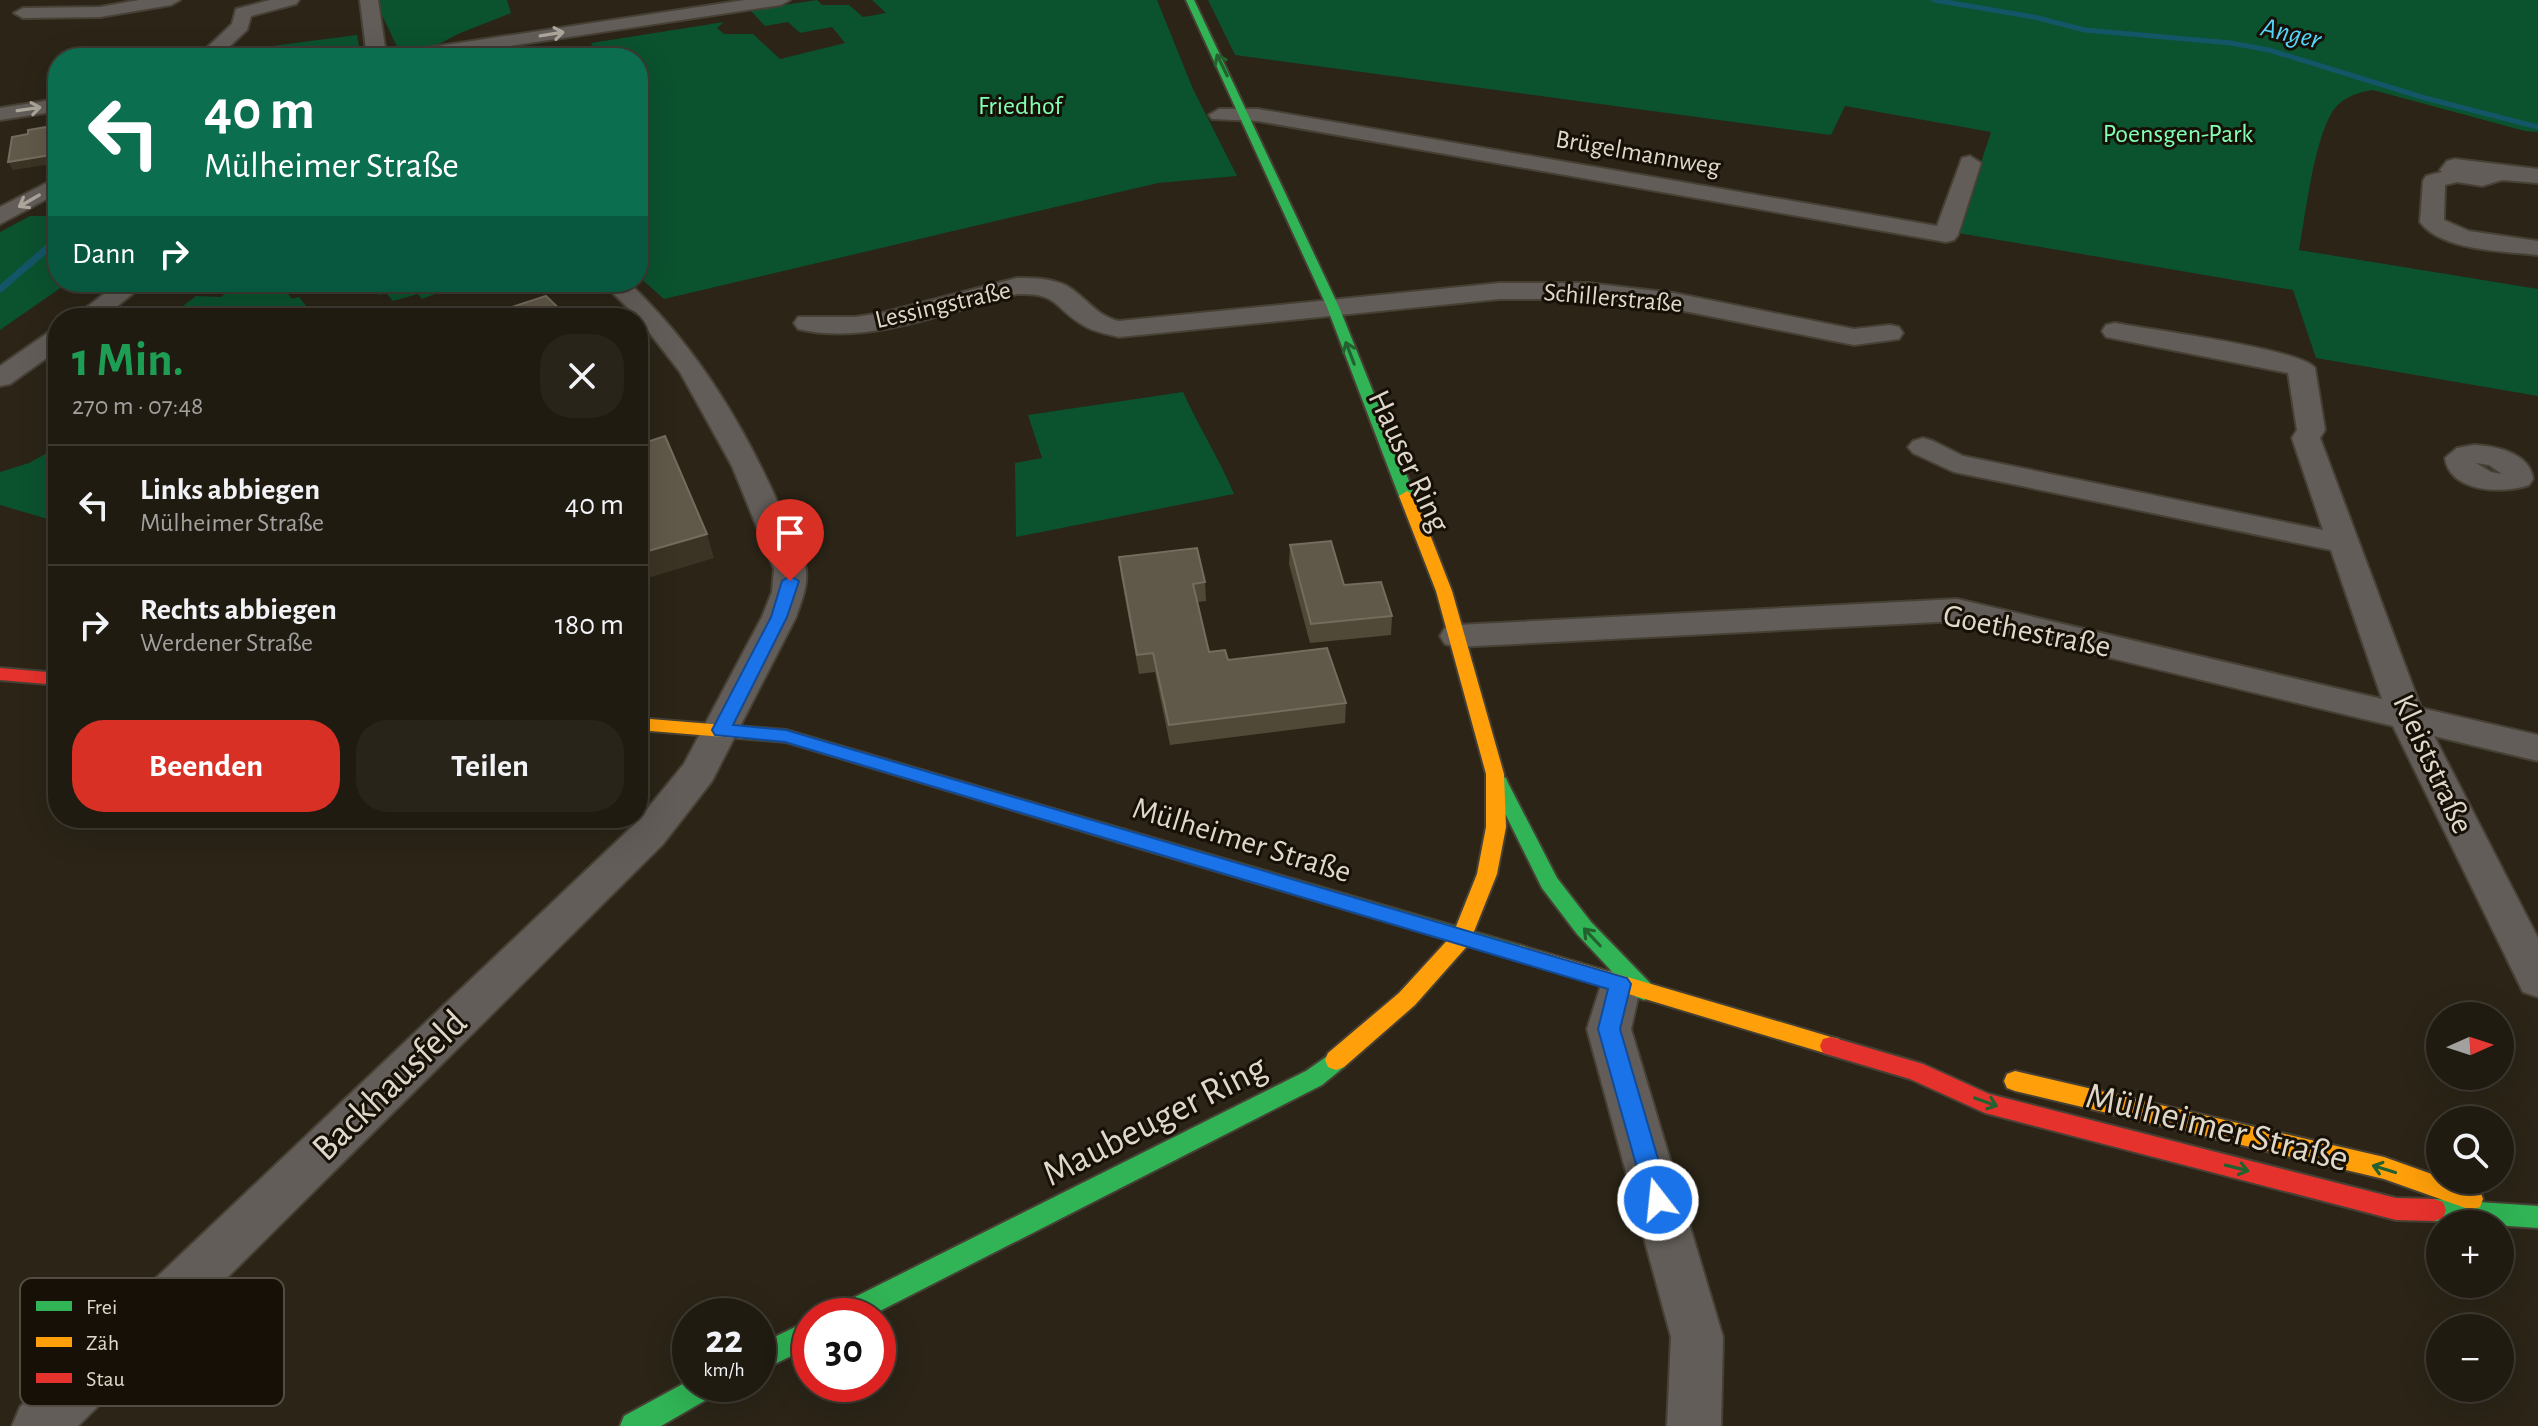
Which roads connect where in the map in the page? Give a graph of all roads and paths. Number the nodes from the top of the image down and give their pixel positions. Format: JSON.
{"nodes":[{"id":1,"x":171,"y":0,"type":"edge"},
{"id":2,"x":227,"y":0,"type":"edge"},
{"id":3,"x":290,"y":0,"type":"edge"},
{"id":4,"x":369,"y":0,"type":"edge"},
{"id":5,"x":781,"y":0,"type":"edge"},
{"id":6,"x":1190,"y":0,"type":"edge"},
{"id":7,"x":247,"y":11,"type":"junction"},
{"id":8,"x":23,"y":13,"type":"dead end"},
{"id":9,"x":217,"y":48,"type":"edge"},
{"id":10,"x":376,"y":48,"type":"edge"},
{"id":11,"x":459,"y":48,"type":"edge"},
{"id":12,"x":48,"y":107,"type":"edge"},
{"id":13,"x":0,"y":114,"type":"edge"},
{"id":14,"x":1219,"y":115,"type":"dead end"},
{"id":15,"x":1246,"y":115,"type":"junction"},
{"id":16,"x":1970,"y":163,"type":"dead end"},
{"id":17,"x":2538,"y":176,"type":"edge"},
{"id":18,"x":48,"y":190,"type":"edge"},
{"id":19,"x":0,"y":217,"type":"edge"},
{"id":20,"x":2538,"y":248,"type":"edge"},
{"id":21,"x":121,"y":292,"type":"edge"},
{"id":22,"x":624,"y":292,"type":"edge"},
{"id":23,"x":1333,"y":307,"type":"junction"},
{"id":24,"x":100,"y":308,"type":"edge"},
{"id":25,"x":641,"y":308,"type":"edge"},
{"id":26,"x":648,"y":316,"type":"edge"},
{"id":27,"x":807,"y":323,"type":"dead end"},
{"id":28,"x":2115,"y":331,"type":"dead end"},
{"id":29,"x":1890,"y":333,"type":"dead end"},
{"id":30,"x":48,"y":345,"type":"edge"},
{"id":31,"x":0,"y":378,"type":"edge"},
{"id":32,"x":1923,"y":447,"type":"dead end"},
{"id":33,"x":1380,"y":479,"type":"dead end"},
{"id":34,"x":2342,"y":543,"type":"junction"},
{"id":35,"x":1457,"y":636,"type":"junction"},
{"id":36,"x":0,"y":674,"type":"edge"},
{"id":37,"x":48,"y":678,"type":"edge"},
{"id":38,"x":2407,"y":718,"type":"junction"},
{"id":39,"x":648,"y":725,"type":"edge"},
{"id":40,"x":721,"y":730,"type":"junction"},
{"id":41,"x":2538,"y":748,"type":"edge"},
{"id":42,"x":1495,"y":774,"type":"junction"},
{"id":43,"x":1462,"y":938,"type":"junction"},
{"id":44,"x":2538,"y":980,"type":"edge"},
{"id":45,"x":1633,"y":988,"type":"junction"},
{"id":46,"x":1915,"y":1071,"type":"junction"},
{"id":47,"x":1960,"y":1073,"type":"dead end"},
{"id":48,"x":1990,"y":1075,"type":"dead end"},
{"id":49,"x":2426,"y":1210,"type":"edge"},
{"id":50,"x":2503,"y":1210,"type":"edge"},
{"id":51,"x":2514,"y":1213,"type":"edge"},
{"id":52,"x":2538,"y":1217,"type":"edge"},
{"id":53,"x":192,"y":1278,"type":"edge"},
{"id":54,"x":880,"y":1298,"type":"edge"},
{"id":55,"x":677,"y":1402,"type":"edge"},
{"id":56,"x":60,"y":1406,"type":"edge"},
{"id":57,"x":39,"y":1426,"type":"edge"},
{"id":58,"x":634,"y":1426,"type":"edge"},
{"id":59,"x":1694,"y":1426,"type":"edge"}],
"edges":[{"from":1,"to":8,"type":"street"},
{"from":2,"to":7,"type":"street"},
{"from":3,"to":7,"type":"street"},
{"from":4,"to":10,"type":"street"},
{"from":11,"to":5,"type":"street","one_way":true},
{"from":15,"to":6,"type":"main road","name":"Hauser Ring","one_way":true},
{"from":7,"to":9,"type":"street"},
{"from":13,"to":12,"type":"street","one_way":true},
{"from":14,"to":15,"type":"street"},
{"from":15,"to":16,"type":"street","name":"Brügelmannweg"},
{"from":15,"to":23,"type":"main road","name":"Hauser Ring"},
{"from":17,"to":20,"type":"street"},
{"from":18,"to":19,"type":"street","one_way":true},
{"from":21,"to":24,"type":"street"},
{"from":22,"to":25,"type":"street","name":"Backhausfeld"},
{"from":23,"to":27,"type":"street","name":"Lessingstraße"},
{"from":23,"to":29,"type":"street","name":"Schillerstraße"},
{"from":35,"to":23,"type":"main road","name":"Hauser Ring","one_way":true},
{"from":26,"to":40,"type":"street","name":"Backhausfeld"},
{"from":28,"to":34,"type":"street","name":"Kleiststraße"},
{"from":30,"to":31,"type":"street"},
{"from":32,"to":34,"type":"street"},
{"from":33,"to":35,"type":"main road","name":"Hauser Ring"},
{"from":34,"to":38,"type":"street","name":"Kleiststraße"},
{"from":35,"to":38,"type":"street","name":"Goethestraße"},
{"from":35,"to":42,"type":"main road","name":"Hauser Ring"},
{"from":36,"to":37,"type":"main road"},
{"from":38,"to":41,"type":"street","name":"Goethestraße"},
{"from":38,"to":44,"type":"street","name":"Kleiststraße"},
{"from":39,"to":40,"type":"main road","name":"Mülheimer Straße"},
{"from":40,"to":43,"type":"main road","name":"Mülheimer Straße"},
{"from":40,"to":53,"type":"street","name":"Backhausfeld"},
{"from":42,"to":43,"type":"main road","name":"Hauser Ring"},
{"from":45,"to":42,"type":"main road","name":"Hauser Ring","one_way":true},
{"from":43,"to":45,"type":"main road","name":"Mülheimer Straße"},
{"from":43,"to":54,"type":"main road","name":"Maubeuger Ring"},
{"from":45,"to":46,"type":"main road","name":"Mülheimer Straße"},
{"from":45,"to":59,"type":"street"},
{"from":46,"to":47,"type":"main road","name":"Mülheimer Straße"},
{"from":46,"to":49,"type":"main road","name":"Mülheimer Straße","one_way":true},
{"from":50,"to":48,"type":"main road","name":"Mülheimer Straße","one_way":true},
{"from":51,"to":52,"type":"main road","name":"Mülheimer Straße"},
{"from":55,"to":58,"type":"main road"},
{"from":56,"to":57,"type":"street","name":"Backhausfeld"}]}
